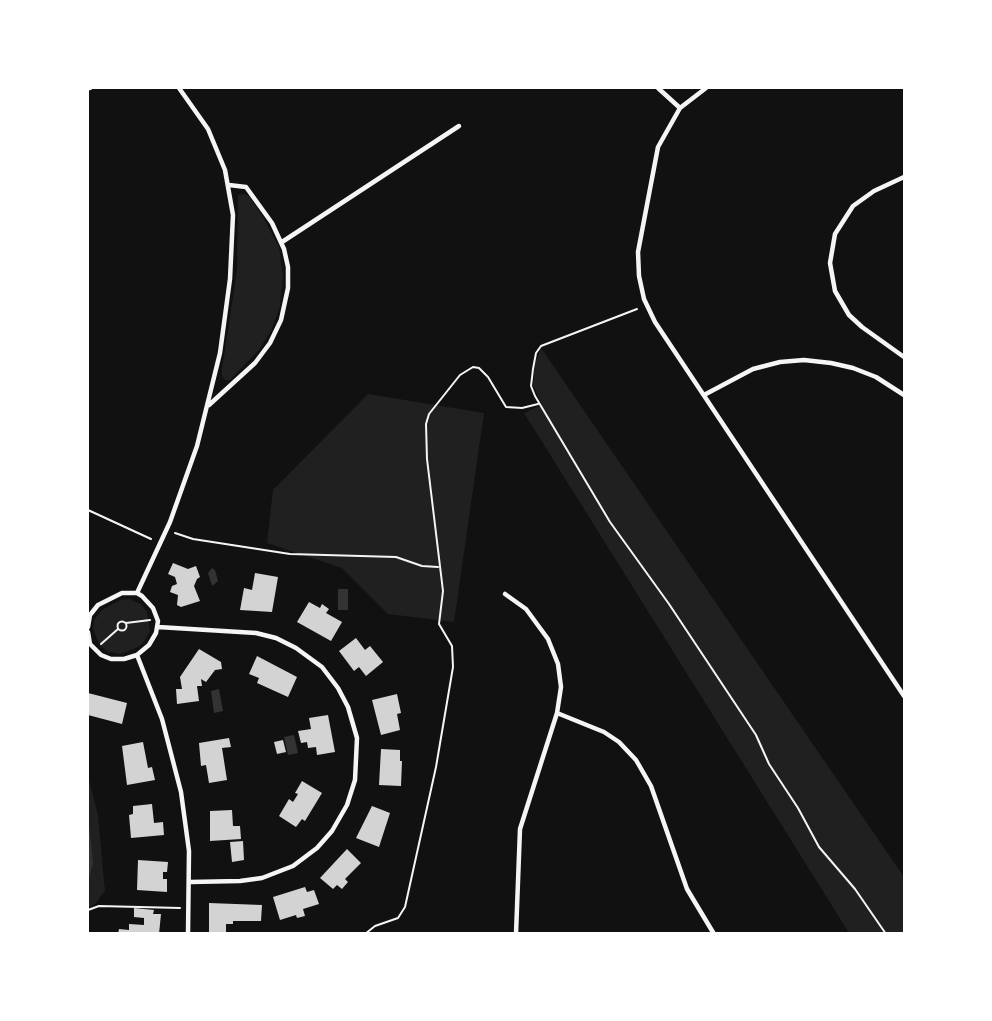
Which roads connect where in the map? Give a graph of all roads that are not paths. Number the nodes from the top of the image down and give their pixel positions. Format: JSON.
{"nodes":[{"id":1,"x":179,"y":88,"type":"edge"},
{"id":2,"x":658,"y":88,"type":"edge"},
{"id":3,"x":706,"y":88,"type":"edge"},
{"id":4,"x":680,"y":108,"type":"junction"},
{"id":5,"x":460,"y":126,"type":"dead end"},
{"id":6,"x":904,"y":177,"type":"edge"},
{"id":7,"x":229,"y":185,"type":"junction"},
{"id":8,"x":282,"y":242,"type":"junction"},
{"id":9,"x":904,"y":357,"type":"edge"},
{"id":10,"x":704,"y":395,"type":"junction"},
{"id":11,"x":904,"y":395,"type":"edge"},
{"id":12,"x":208,"y":406,"type":"junction"},
{"id":13,"x":137,"y":593,"type":"junction"},
{"id":14,"x":505,"y":594,"type":"dead end"},
{"id":15,"x":88,"y":627,"type":"edge"},
{"id":16,"x":158,"y":628,"type":"junction"},
{"id":17,"x":88,"y":632,"type":"edge"},
{"id":18,"x":89,"y":645,"type":"edge"},
{"id":19,"x":137,"y":655,"type":"junction"},
{"id":20,"x":904,"y":696,"type":"edge"},
{"id":21,"x":557,"y":712,"type":"junction"},
{"id":22,"x":190,"y":882,"type":"junction"},
{"id":23,"x":188,"y":934,"type":"edge"},
{"id":24,"x":516,"y":934,"type":"edge"},
{"id":25,"x":714,"y":934,"type":"edge"}],
"edges":[{"from":1,"to":7,"type":"street"},
{"from":2,"to":4,"type":"street"},
{"from":3,"to":4,"type":"street"},
{"from":4,"to":10,"type":"street"},
{"from":5,"to":8,"type":"street"},
{"from":6,"to":9,"type":"street"},
{"from":7,"to":8,"type":"street"},
{"from":7,"to":12,"type":"street"},
{"from":8,"to":12,"type":"street"},
{"from":10,"to":11,"type":"street"},
{"from":10,"to":20,"type":"street"},
{"from":12,"to":13,"type":"street"},
{"from":13,"to":15,"type":"street"},
{"from":13,"to":16,"type":"street"},
{"from":14,"to":21,"type":"street"},
{"from":16,"to":19,"type":"street"},
{"from":16,"to":22,"type":"street"},
{"from":17,"to":18,"type":"street"},
{"from":18,"to":19,"type":"street"},
{"from":19,"to":22,"type":"street"},
{"from":21,"to":24,"type":"street"},
{"from":21,"to":25,"type":"street"},
{"from":22,"to":23,"type":"street"}]}
